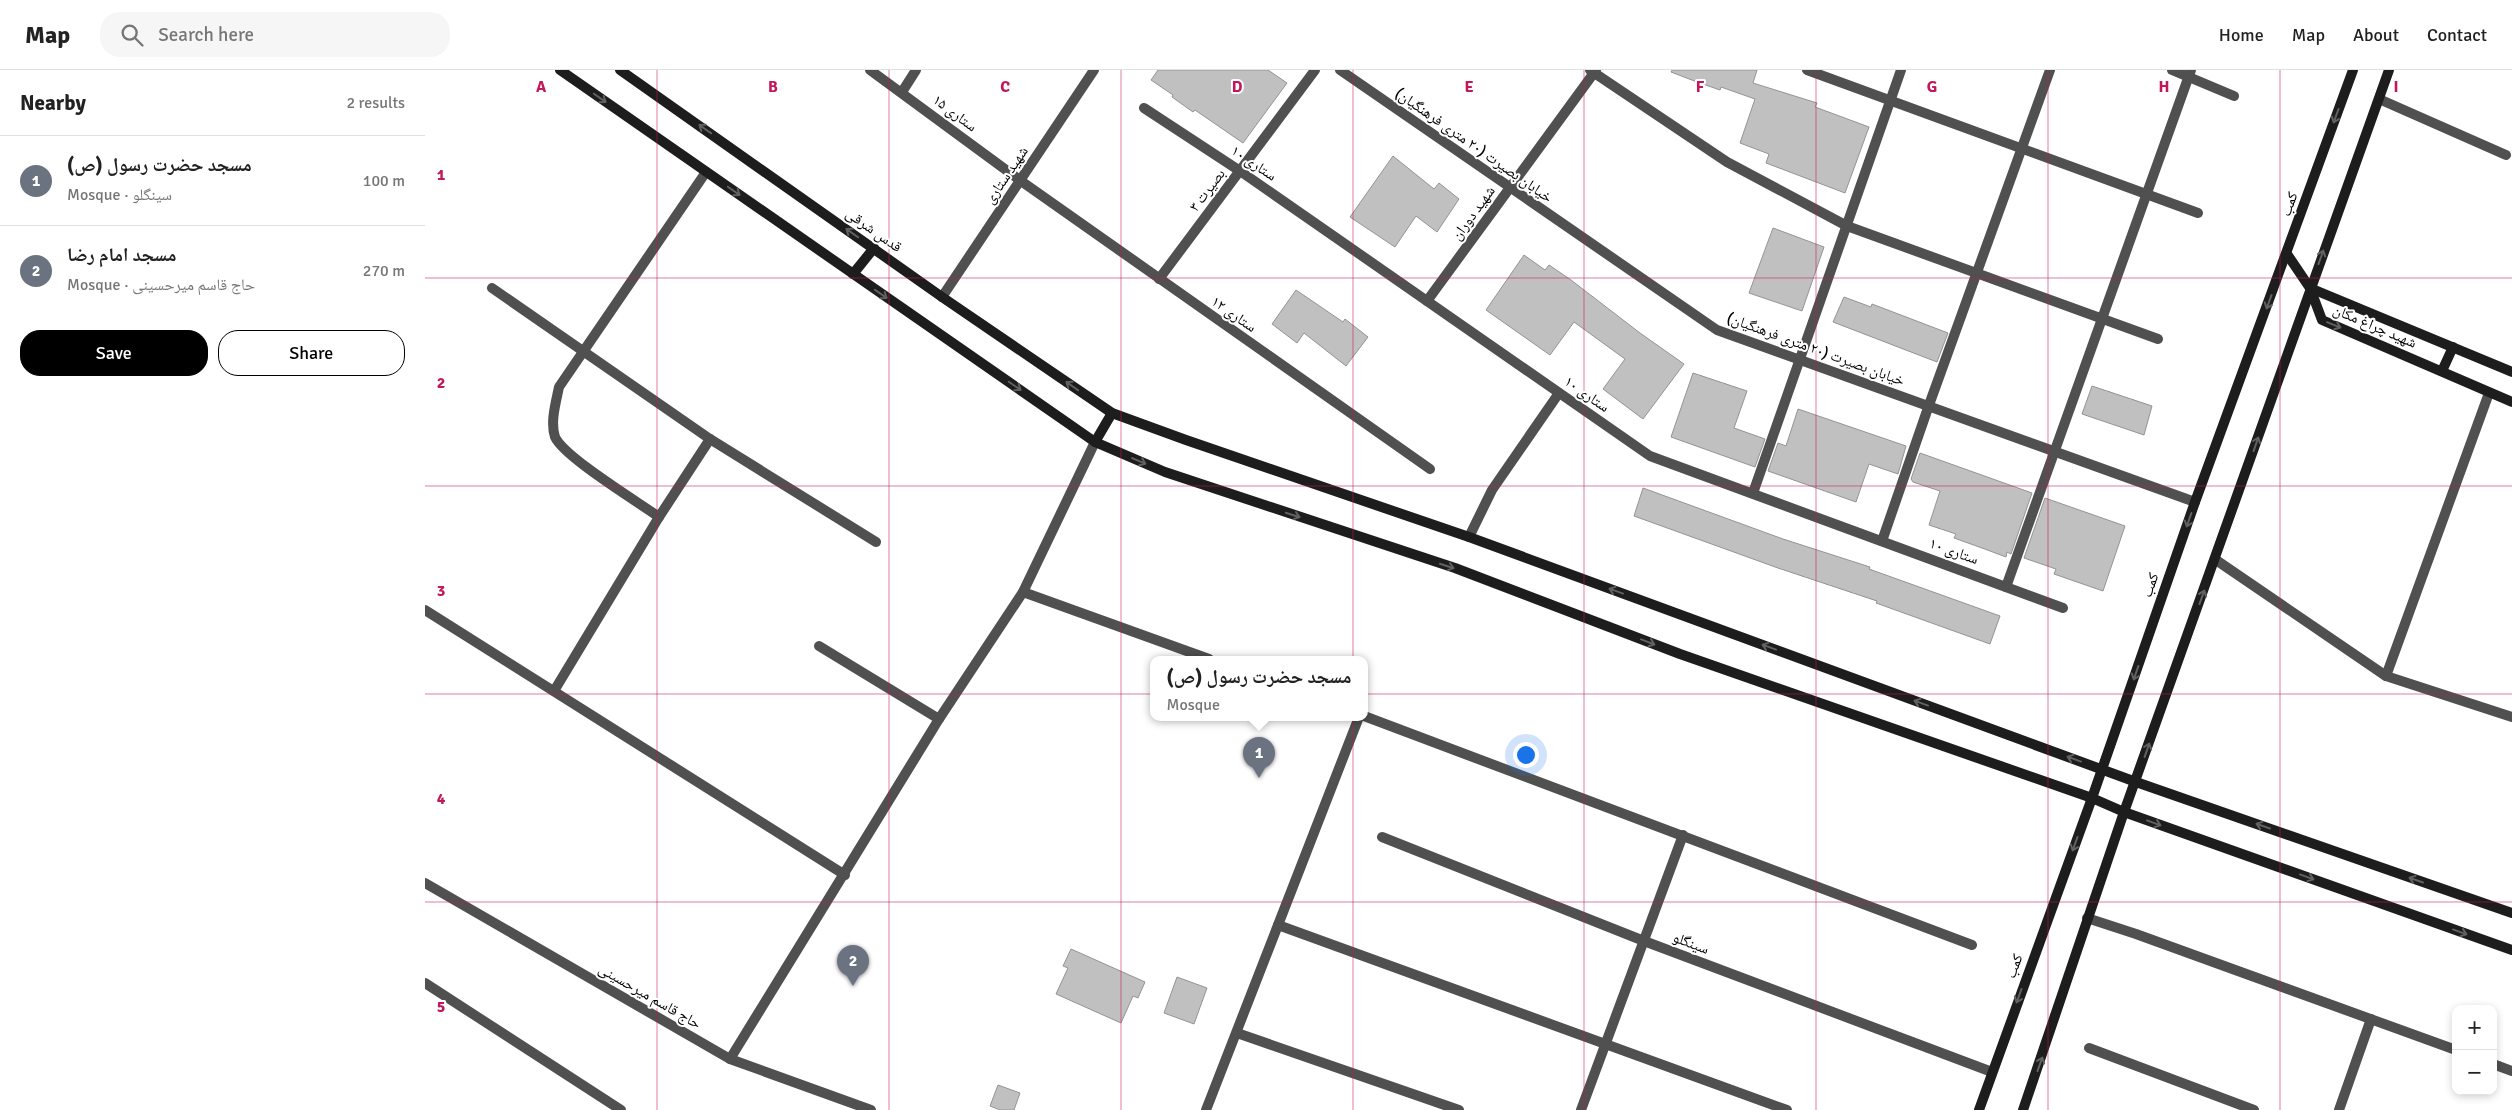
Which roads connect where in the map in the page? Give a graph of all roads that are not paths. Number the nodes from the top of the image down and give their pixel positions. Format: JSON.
{"nodes":[{"id":1,"x":561,"y":70,"type":"edge"},
{"id":2,"x":620,"y":70,"type":"edge"},
{"id":3,"x":870,"y":70,"type":"edge"},
{"id":4,"x":916,"y":70,"type":"edge"},
{"id":5,"x":1094,"y":70,"type":"edge"},
{"id":6,"x":1315,"y":70,"type":"edge"},
{"id":7,"x":1340,"y":70,"type":"edge"},
{"id":8,"x":1807,"y":70,"type":"edge"},
{"id":9,"x":1901,"y":70,"type":"edge"},
{"id":10,"x":2050,"y":70,"type":"edge"},
{"id":11,"x":2172,"y":70,"type":"edge"},
{"id":12,"x":2353,"y":70,"type":"edge"},
{"id":13,"x":2389,"y":70,"type":"edge"},
{"id":14,"x":1594,"y":71,"type":"edge"},
{"id":15,"x":2190,"y":73,"type":"edge"},
{"id":16,"x":901,"y":92,"type":"junction"},
{"id":17,"x":2234,"y":96,"type":"dead end"},
{"id":18,"x":2379,"y":99,"type":"junction"},
{"id":19,"x":1890,"y":101,"type":"junction"},
{"id":20,"x":1144,"y":108,"type":"dead end"},
{"id":21,"x":2022,"y":149,"type":"junction"},
{"id":22,"x":2506,"y":155,"type":"dead end"},
{"id":23,"x":1240,"y":171,"type":"junction"},
{"id":24,"x":706,"y":172,"type":"junction"},
{"id":25,"x":1021,"y":181,"type":"junction"},
{"id":26,"x":1510,"y":188,"type":"junction"},
{"id":27,"x":2147,"y":195,"type":"junction"},
{"id":28,"x":2198,"y":212,"type":"dead end"},
{"id":29,"x":1847,"y":226,"type":"junction"},
{"id":30,"x":874,"y":248,"type":"junction"},
{"id":31,"x":2287,"y":254,"type":"junction"},
{"id":32,"x":1977,"y":273,"type":"junction"},
{"id":33,"x":853,"y":274,"type":"junction"},
{"id":34,"x":1159,"y":279,"type":"junction"},
{"id":35,"x":492,"y":288,"type":"dead end"},
{"id":36,"x":2310,"y":288,"type":"junction"},
{"id":37,"x":942,"y":297,"type":"junction"},
{"id":38,"x":1427,"y":301,"type":"junction"},
{"id":39,"x":2102,"y":319,"type":"junction"},
{"id":40,"x":2158,"y":339,"type":"dead end"},
{"id":41,"x":2453,"y":347,"type":"junction"},
{"id":42,"x":583,"y":351,"type":"junction"},
{"id":43,"x":1800,"y":359,"type":"junction"},
{"id":44,"x":2442,"y":371,"type":"junction"},
{"id":45,"x":2512,"y":372,"type":"edge"},
{"id":46,"x":1559,"y":393,"type":"junction"},
{"id":47,"x":2489,"y":393,"type":"junction"},
{"id":48,"x":2512,"y":402,"type":"edge"},
{"id":49,"x":1929,"y":405,"type":"junction"},
{"id":50,"x":1112,"y":413,"type":"junction"},
{"id":51,"x":710,"y":439,"type":"junction"},
{"id":52,"x":1095,"y":442,"type":"junction"},
{"id":53,"x":2055,"y":450,"type":"junction"},
{"id":54,"x":1430,"y":469,"type":"dead end"},
{"id":55,"x":1753,"y":493,"type":"junction"},
{"id":56,"x":2195,"y":502,"type":"junction"},
{"id":57,"x":659,"y":517,"type":"junction"},
{"id":58,"x":1469,"y":537,"type":"junction"},
{"id":59,"x":1882,"y":541,"type":"junction"},
{"id":60,"x":876,"y":542,"type":"dead end"},
{"id":61,"x":2215,"y":560,"type":"junction"},
{"id":62,"x":2006,"y":587,"type":"junction"},
{"id":63,"x":1023,"y":592,"type":"junction"},
{"id":64,"x":2063,"y":608,"type":"dead end"},
{"id":65,"x":425,"y":610,"type":"edge"},
{"id":66,"x":819,"y":646,"type":"dead end"},
{"id":67,"x":1201,"y":656,"type":"edge"},
{"id":68,"x":2385,"y":676,"type":"junction"},
{"id":69,"x":554,"y":691,"type":"junction"},
{"id":70,"x":1368,"y":717,"type":"edge"},
{"id":71,"x":2512,"y":718,"type":"edge"},
{"id":72,"x":939,"y":719,"type":"junction"},
{"id":73,"x":1357,"y":721,"type":"edge"},
{"id":74,"x":2136,"y":782,"type":"junction"},
{"id":75,"x":2092,"y":798,"type":"junction"},
{"id":76,"x":2124,"y":812,"type":"junction"},
{"id":77,"x":1683,"y":835,"type":"junction"},
{"id":78,"x":1382,"y":837,"type":"dead end"},
{"id":79,"x":845,"y":875,"type":"junction"},
{"id":80,"x":427,"y":888,"type":"edge"},
{"id":81,"x":2512,"y":914,"type":"edge"},
{"id":82,"x":2087,"y":918,"type":"junction"},
{"id":83,"x":1278,"y":925,"type":"junction"},
{"id":84,"x":1644,"y":941,"type":"junction"},
{"id":85,"x":1972,"y":945,"type":"dead end"},
{"id":86,"x":2512,"y":950,"type":"edge"},
{"id":87,"x":425,"y":984,"type":"edge"},
{"id":88,"x":2371,"y":1019,"type":"junction"},
{"id":89,"x":1237,"y":1033,"type":"junction"},
{"id":90,"x":1604,"y":1043,"type":"junction"},
{"id":91,"x":2089,"y":1048,"type":"dead end"},
{"id":92,"x":2452,"y":1049,"type":"edge"},
{"id":93,"x":730,"y":1059,"type":"junction"},
{"id":94,"x":2497,"y":1065,"type":"edge"},
{"id":95,"x":2512,"y":1071,"type":"edge"},
{"id":96,"x":1992,"y":1072,"type":"junction"},
{"id":97,"x":621,"y":1110,"type":"edge"},
{"id":98,"x":871,"y":1110,"type":"edge"},
{"id":99,"x":1206,"y":1110,"type":"edge"},
{"id":100,"x":1459,"y":1110,"type":"edge"},
{"id":101,"x":1581,"y":1110,"type":"edge"},
{"id":102,"x":1787,"y":1110,"type":"edge"},
{"id":103,"x":1979,"y":1110,"type":"edge"},
{"id":104,"x":2023,"y":1110,"type":"edge"},
{"id":105,"x":2254,"y":1110,"type":"edge"},
{"id":106,"x":2339,"y":1110,"type":"edge"}],
"edges":[{"from":1,"to":24,"type":"street","one_way":true},
{"from":30,"to":2,"type":"street","name":"قدس شرقی","one_way":true},
{"from":3,"to":16,"type":"street","name":"ستاری ۱۵"},
{"from":4,"to":16,"type":"street"},
{"from":5,"to":25,"type":"street","name":"شهید ستاری"},
{"from":6,"to":23,"type":"street","name":"بصیرت ۳"},
{"from":7,"to":26,"type":"street","name":"خیابان بصیرت (۲۰ متری فرهنگیان)"},
{"from":8,"to":19,"type":"street"},
{"from":9,"to":19,"type":"street"},
{"from":10,"to":21,"type":"street"},
{"from":11,"to":15,"type":"street"},
{"from":12,"to":31,"type":"street","name":"کمب","one_way":true},
{"from":13,"to":18,"type":"street"},
{"from":14,"to":26,"type":"street","name":"شهید دوران"},
{"from":14,"to":29,"type":"street"},
{"from":15,"to":17,"type":"street"},
{"from":15,"to":27,"type":"street"},
{"from":16,"to":25,"type":"street","name":"ستاری ۱۵"},
{"from":18,"to":22,"type":"street"},
{"from":36,"to":18,"type":"street","one_way":true},
{"from":19,"to":21,"type":"street"},
{"from":19,"to":29,"type":"street"},
{"from":20,"to":23,"type":"street","name":"ستاری ۱۰"},
{"from":21,"to":27,"type":"street"},
{"from":21,"to":32,"type":"street"},
{"from":23,"to":34,"type":"street","name":"بصیرت ۳"},
{"from":23,"to":38,"type":"street","name":"ستاری ۱۰"},
{"from":24,"to":33,"type":"street","one_way":true},
{"from":24,"to":42,"type":"street"},
{"from":25,"to":34,"type":"street","name":"ستاری ۱۲"},
{"from":25,"to":37,"type":"street","name":"شهید ستاری"},
{"from":26,"to":38,"type":"street","name":"شهید دوران"},
{"from":26,"to":43,"type":"street","name":"خیابان بصیرت (۲۰ متری فرهنگیان)"},
{"from":27,"to":28,"type":"street"},
{"from":27,"to":39,"type":"street"},
{"from":29,"to":32,"type":"street"},
{"from":29,"to":43,"type":"street"},
{"from":30,"to":33,"type":"street"},
{"from":30,"to":37,"type":"street","name":"قدس شرقی"},
{"from":31,"to":36,"type":"street"},
{"from":31,"to":56,"type":"street","name":"کمب","one_way":true},
{"from":32,"to":39,"type":"street"},
{"from":32,"to":49,"type":"street"},
{"from":33,"to":52,"type":"street","one_way":true},
{"from":34,"to":54,"type":"street","name":"ستاری ۱۲"},
{"from":35,"to":42,"type":"street"},
{"from":36,"to":41,"type":"street","name":"شهید چراغ مکان"},
{"from":36,"to":44,"type":"street","name":"شهید چراغ مکان","one_way":true},
{"from":61,"to":36,"type":"street","one_way":true},
{"from":50,"to":37,"type":"street","name":"قدس شرقی","one_way":true},
{"from":38,"to":46,"type":"street","name":"ستاری ۱۰"},
{"from":39,"to":40,"type":"street"},
{"from":39,"to":53,"type":"street"},
{"from":41,"to":44,"type":"street"},
{"from":41,"to":45,"type":"street","name":"شهید چراغ مکان"},
{"from":42,"to":51,"type":"street"},
{"from":42,"to":57,"type":"street"},
{"from":43,"to":49,"type":"street","name":"خیابان بصیرت (۲۰ متری فرهنگیان)"},
{"from":43,"to":55,"type":"street"},
{"from":44,"to":47,"type":"street","name":"شهید چراغ مکان"},
{"from":46,"to":55,"type":"street","name":"ستاری ۱۰"},
{"from":46,"to":58,"type":"street"},
{"from":47,"to":48,"type":"street","name":"شهید چراغ مکان"},
{"from":47,"to":68,"type":"street"},
{"from":49,"to":53,"type":"street","name":"خیابان بصیرت (۲۰ متری فرهنگیان)"},
{"from":49,"to":59,"type":"street"},
{"from":50,"to":52,"type":"street"},
{"from":50,"to":58,"type":"street","name":"قدس شرقی"},
{"from":51,"to":57,"type":"street"},
{"from":51,"to":60,"type":"street"},
{"from":52,"to":63,"type":"street"},
{"from":52,"to":75,"type":"street","one_way":true},
{"from":53,"to":56,"type":"street","name":"خیابان بصیرت (۲۰ متری فرهنگیان)"},
{"from":53,"to":62,"type":"street"},
{"from":55,"to":59,"type":"street","name":"ستاری ۱۰"},
{"from":56,"to":75,"type":"street","name":"کمب","one_way":true},
{"from":57,"to":69,"type":"street"},
{"from":74,"to":58,"type":"street","name":"قدس شرقی","one_way":true},
{"from":59,"to":62,"type":"street","name":"ستاری ۱۰"},
{"from":61,"to":68,"type":"street"},
{"from":74,"to":61,"type":"street","one_way":true},
{"from":62,"to":64,"type":"street","name":"ستاری ۱۰"},
{"from":63,"to":67,"type":"street"},
{"from":63,"to":72,"type":"street"},
{"from":65,"to":69,"type":"street"},
{"from":66,"to":72,"type":"street"},
{"from":68,"to":71,"type":"street"},
{"from":69,"to":79,"type":"street"},
{"from":70,"to":77,"type":"street"},
{"from":72,"to":79,"type":"street"},
{"from":73,"to":83,"type":"street"},
{"from":74,"to":76,"type":"street"},
{"from":81,"to":74,"type":"street","name":"قدس شرقی","one_way":true},
{"from":75,"to":76,"type":"street"},
{"from":75,"to":96,"type":"street","name":"کمب","one_way":true},
{"from":76,"to":82,"type":"street"},
{"from":76,"to":86,"type":"street","one_way":true},
{"from":77,"to":84,"type":"street"},
{"from":77,"to":85,"type":"street"},
{"from":78,"to":84,"type":"street","name":"سینگلو"},
{"from":79,"to":93,"type":"street"},
{"from":80,"to":93,"type":"street","name":"حاج قاسم میرحسینی"},
{"from":82,"to":88,"type":"street"},
{"from":104,"to":82,"type":"street","one_way":true},
{"from":83,"to":89,"type":"street"},
{"from":83,"to":90,"type":"street"},
{"from":84,"to":90,"type":"street"},
{"from":84,"to":96,"type":"street","name":"سینگلو"},
{"from":87,"to":97,"type":"street"},
{"from":88,"to":92,"type":"street"},
{"from":88,"to":106,"type":"street"},
{"from":89,"to":99,"type":"street"},
{"from":89,"to":100,"type":"street"},
{"from":90,"to":101,"type":"street"},
{"from":90,"to":102,"type":"street"},
{"from":91,"to":105,"type":"street"},
{"from":93,"to":98,"type":"street","name":"حاج قاسم میرحسینی"},
{"from":94,"to":95,"type":"street"},
{"from":96,"to":103,"type":"street","name":"کمب"}]}
